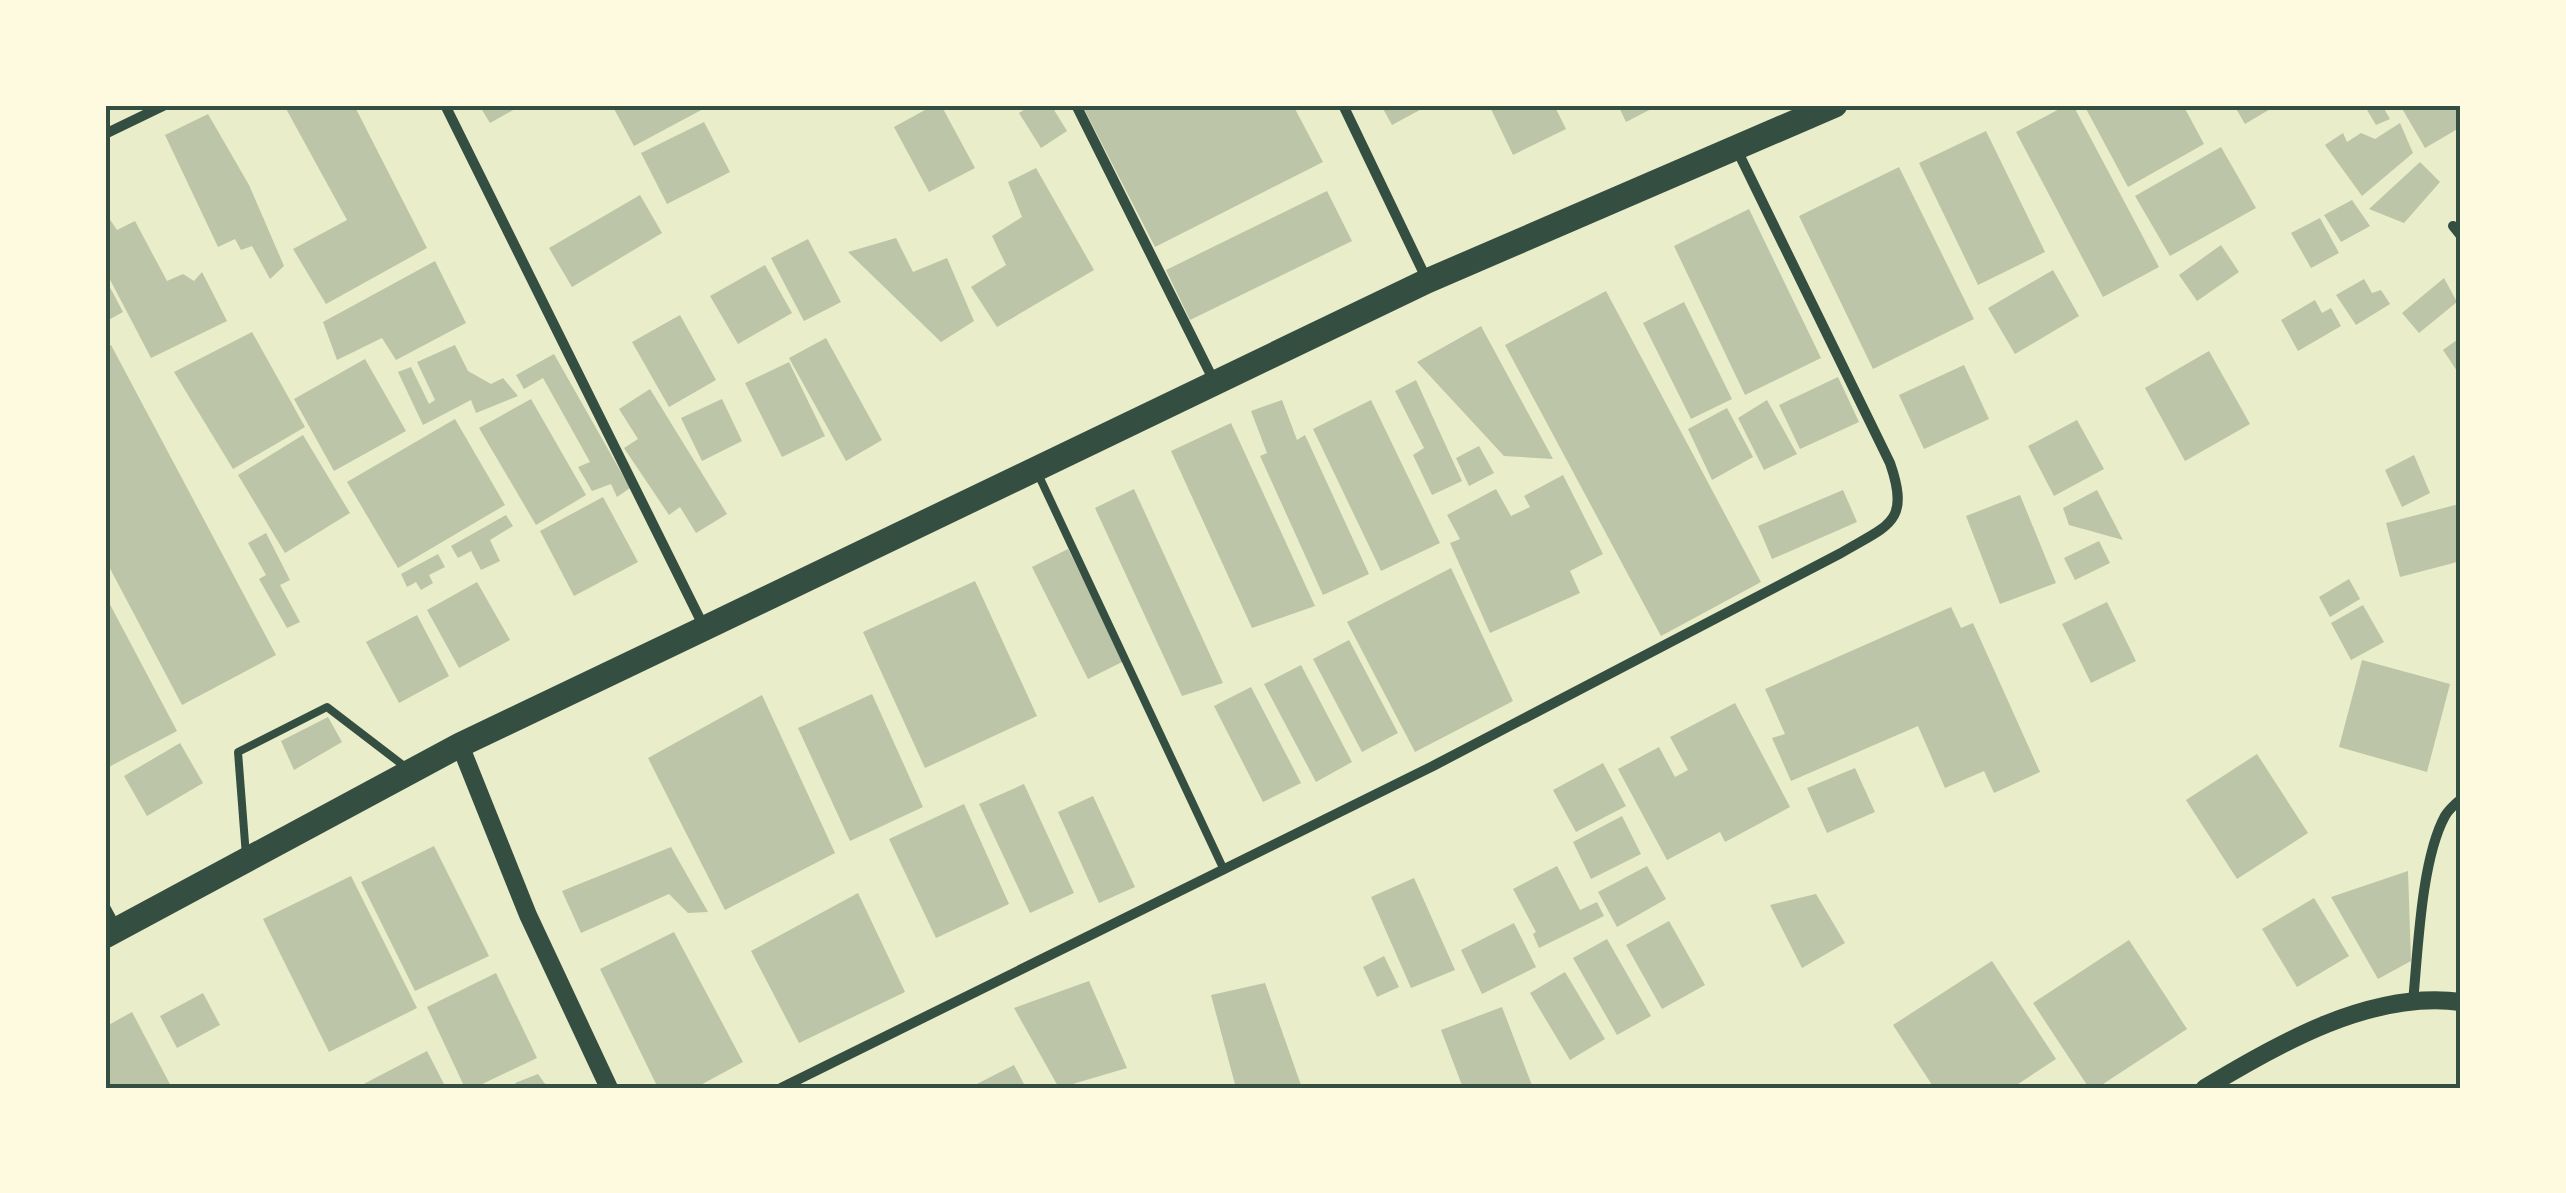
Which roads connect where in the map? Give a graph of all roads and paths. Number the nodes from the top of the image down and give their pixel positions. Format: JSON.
{"nodes":[{"id":1,"x":165,"y":105,"type":"edge"},
{"id":2,"x":445,"y":105,"type":"edge"},
{"id":3,"x":1076,"y":105,"type":"edge"},
{"id":4,"x":1343,"y":105,"type":"edge"},
{"id":5,"x":1834,"y":105,"type":"edge"},
{"id":6,"x":105,"y":134,"type":"edge"},
{"id":7,"x":1736,"y":148,"type":"junction"},
{"id":8,"x":2453,"y":226,"type":"dead end"},
{"id":9,"x":2461,"y":236,"type":"edge"},
{"id":10,"x":1427,"y":281,"type":"junction"},
{"id":11,"x":1215,"y":383,"type":"junction"},
{"id":12,"x":1036,"y":470,"type":"junction"},
{"id":13,"x":704,"y":628,"type":"junction"},
{"id":14,"x":460,"y":745,"type":"junction"},
{"id":15,"x":411,"y":771,"type":"junction"},
{"id":16,"x":2461,"y":799,"type":"edge"},
{"id":17,"x":246,"y":860,"type":"junction"},
{"id":18,"x":1224,"y":870,"type":"junction"},
{"id":19,"x":105,"y":907,"type":"edge"},
{"id":20,"x":111,"y":933,"type":"edge"},
{"id":21,"x":2461,"y":1002,"type":"edge"},
{"id":22,"x":2413,"y":1003,"type":"junction"},
{"id":23,"x":609,"y":1088,"type":"edge"},
{"id":24,"x":781,"y":1088,"type":"edge"},
{"id":25,"x":2206,"y":1088,"type":"edge"}],
"edges":[{"from":1,"to":6,"type":"street"},
{"from":2,"to":13,"type":"street"},
{"from":3,"to":11,"type":"street"},
{"from":4,"to":10,"type":"street"},
{"from":5,"to":7,"type":"main road"},
{"from":7,"to":10,"type":"main road"},
{"from":7,"to":18,"type":"street"},
{"from":8,"to":9,"type":"street"},
{"from":10,"to":11,"type":"main road"},
{"from":11,"to":12,"type":"main road"},
{"from":12,"to":13,"type":"main road"},
{"from":12,"to":18,"type":"lane"},
{"from":13,"to":14,"type":"main road"},
{"from":14,"to":15,"type":"main road"},
{"from":14,"to":23,"type":"street"},
{"from":15,"to":17,"type":"main road"},
{"from":15,"to":17,"type":"lane"},
{"from":16,"to":22,"type":"street"},
{"from":17,"to":20,"type":"main road"},
{"from":18,"to":24,"type":"street"},
{"from":19,"to":20,"type":"street"},
{"from":21,"to":22,"type":"street"},
{"from":22,"to":25,"type":"street"}]}
